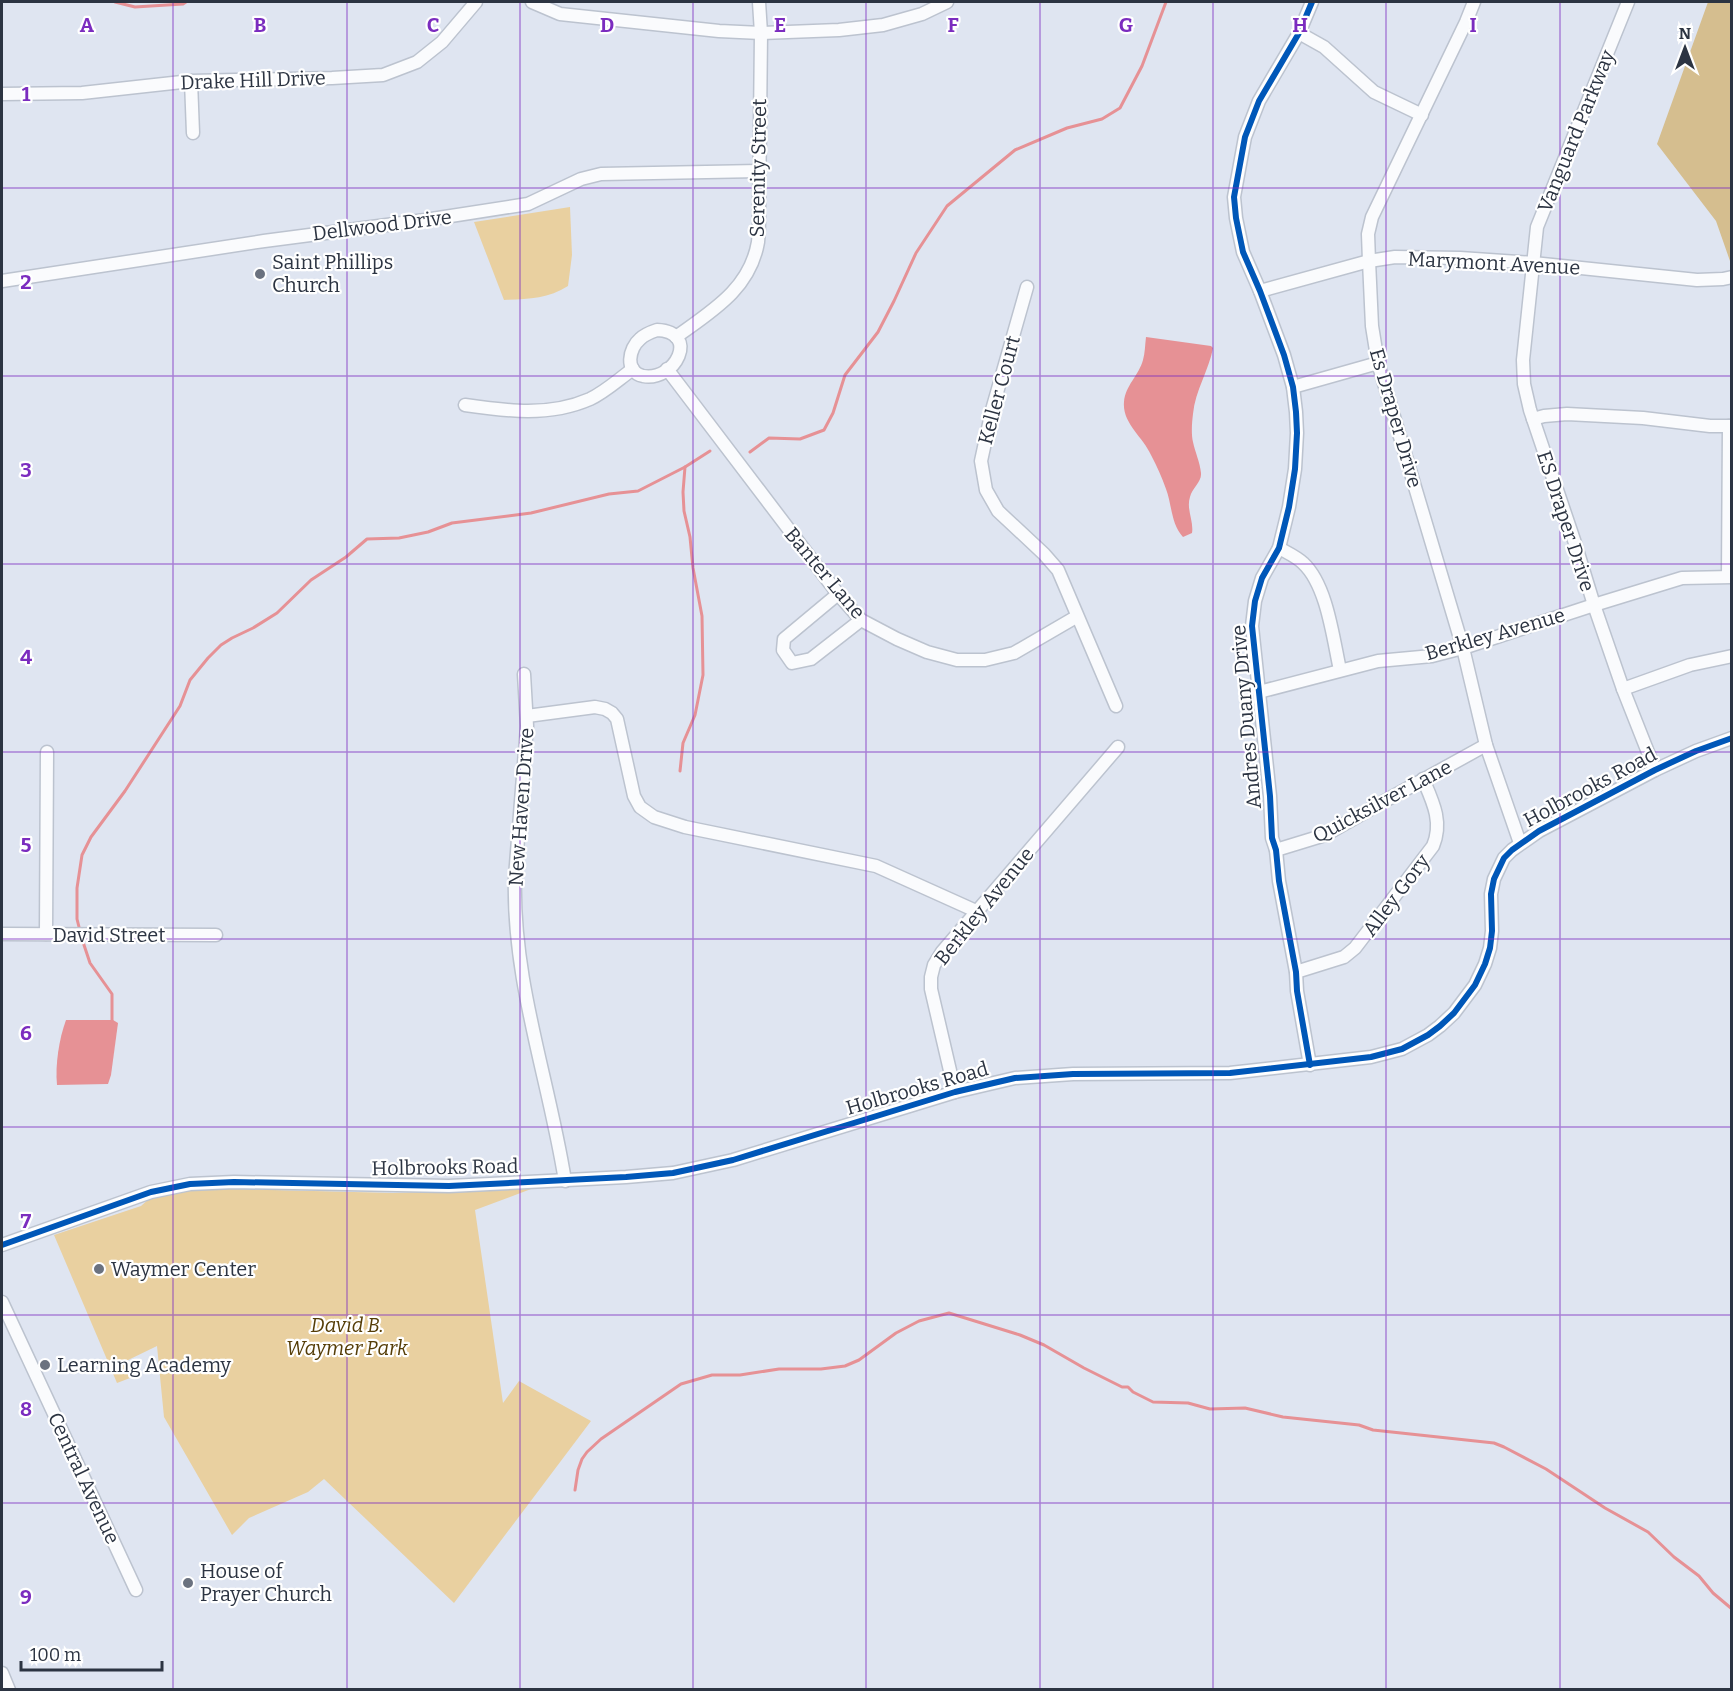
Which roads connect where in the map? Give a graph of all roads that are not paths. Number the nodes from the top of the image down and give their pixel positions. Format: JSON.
{"nodes":[{"id":1,"x":476,"y":2,"type":"edge"},
{"id":2,"x":532,"y":2,"type":"edge"},
{"id":3,"x":759,"y":2,"type":"edge"},
{"id":4,"x":947,"y":2,"type":"edge"},
{"id":5,"x":1312,"y":2,"type":"edge"},
{"id":6,"x":1474,"y":2,"type":"edge"},
{"id":7,"x":1628,"y":2,"type":"edge"},
{"id":8,"x":760,"y":33,"type":"junction"},
{"id":9,"x":1299,"y":33,"type":"junction"},
{"id":10,"x":191,"y":81,"type":"junction"},
{"id":11,"x":2,"y":94,"type":"edge"},
{"id":12,"x":1422,"y":116,"type":"junction"},
{"id":13,"x":193,"y":133,"type":"dead end"},
{"id":14,"x":759,"y":171,"type":"junction"},
{"id":15,"x":1369,"y":261,"type":"junction"},
{"id":16,"x":1533,"y":263,"type":"junction"},
{"id":17,"x":1731,"y":277,"type":"edge"},
{"id":18,"x":2,"y":281,"type":"edge"},
{"id":19,"x":1028,"y":287,"type":"dead end"},
{"id":20,"x":1260,"y":291,"type":"junction"},
{"id":21,"x":676,"y":336,"type":"junction"},
{"id":22,"x":1378,"y":363,"type":"junction"},
{"id":23,"x":633,"y":369,"type":"junction"},
{"id":24,"x":667,"y":369,"type":"junction"},
{"id":25,"x":1293,"y":387,"type":"junction"},
{"id":26,"x":465,"y":405,"type":"dead end"},
{"id":27,"x":1533,"y":419,"type":"junction"},
{"id":28,"x":1730,"y":426,"type":"edge"},
{"id":29,"x":1279,"y":548,"type":"junction"},
{"id":30,"x":1730,"y":577,"type":"edge"},
{"id":31,"x":838,"y":594,"type":"junction"},
{"id":32,"x":1594,"y":605,"type":"junction"},
{"id":33,"x":1077,"y":617,"type":"junction"},
{"id":34,"x":861,"y":620,"type":"junction"},
{"id":35,"x":1462,"y":648,"type":"junction"},
{"id":36,"x":1731,"y":656,"type":"edge"},
{"id":37,"x":1340,"y":670,"type":"junction"},
{"id":38,"x":524,"y":674,"type":"dead end"},
{"id":39,"x":1623,"y":689,"type":"junction"},
{"id":40,"x":1259,"y":692,"type":"junction"},
{"id":41,"x":1116,"y":706,"type":"dead end"},
{"id":42,"x":527,"y":716,"type":"junction"},
{"id":43,"x":1731,"y":738,"type":"edge"},
{"id":44,"x":1486,"y":745,"type":"junction"},
{"id":45,"x":1118,"y":747,"type":"dead end"},
{"id":46,"x":47,"y":752,"type":"dead end"},
{"id":47,"x":1655,"y":770,"type":"junction"},
{"id":48,"x":1424,"y":779,"type":"junction"},
{"id":49,"x":1520,"y":843,"type":"junction"},
{"id":50,"x":1276,"y":850,"type":"junction"},
{"id":51,"x":976,"y":911,"type":"junction"},
{"id":52,"x":2,"y":934,"type":"edge"},
{"id":53,"x":46,"y":934,"type":"junction"},
{"id":54,"x":216,"y":935,"type":"dead end"},
{"id":55,"x":1296,"y":972,"type":"junction"},
{"id":56,"x":1310,"y":1065,"type":"junction"},
{"id":57,"x":955,"y":1092,"type":"junction"},
{"id":58,"x":565,"y":1181,"type":"junction"},
{"id":59,"x":2,"y":1245,"type":"edge"},
{"id":60,"x":2,"y":1302,"type":"edge"},
{"id":61,"x":136,"y":1590,"type":"dead end"},
{"id":62,"x":2,"y":1673,"type":"edge"},
{"id":63,"x":9,"y":1689,"type":"edge"}],
"edges":[{"from":1,"to":10,"type":"street","name":"Drake Hill Drive"},
{"from":2,"to":8,"type":"street"},
{"from":3,"to":8,"type":"street","name":"Serenity Street"},
{"from":4,"to":8,"type":"street"},
{"from":5,"to":9,"type":"street","name":"Andres Duany Drive"},
{"from":6,"to":12,"type":"street","name":"Es Draper Drive"},
{"from":7,"to":16,"type":"street","name":"Vanguard Parkway"},
{"from":8,"to":14,"type":"street","name":"Serenity Street"},
{"from":9,"to":12,"type":"street"},
{"from":9,"to":20,"type":"street","name":"Andres Duany Drive"},
{"from":10,"to":11,"type":"street","name":"Drake Hill Drive"},
{"from":10,"to":13,"type":"street"},
{"from":12,"to":15,"type":"street","name":"Es Draper Drive"},
{"from":14,"to":18,"type":"street","name":"Dellwood Drive"},
{"from":14,"to":21,"type":"street","name":"Serenity Street"},
{"from":15,"to":16,"type":"street","name":"Marymont Avenue"},
{"from":15,"to":20,"type":"street","name":"Marymont Avenue"},
{"from":15,"to":22,"type":"street","name":"Es Draper Drive"},
{"from":16,"to":17,"type":"street","name":"Marymont Avenue"},
{"from":16,"to":27,"type":"street","name":"ES Draper Drive"},
{"from":19,"to":33,"type":"street","name":"Keller Court"},
{"from":20,"to":25,"type":"street","name":"Andres Duany Drive"},
{"from":21,"to":23,"type":"street"},
{"from":21,"to":24,"type":"street"},
{"from":22,"to":25,"type":"street"},
{"from":22,"to":35,"type":"street","name":"Es Draper Drive"},
{"from":23,"to":24,"type":"street"},
{"from":23,"to":26,"type":"street"},
{"from":24,"to":31,"type":"street","name":"Banter Lane"},
{"from":25,"to":29,"type":"street","name":"Andres Duany Drive"},
{"from":27,"to":28,"type":"street"},
{"from":27,"to":32,"type":"street","name":"ES Draper Drive"},
{"from":28,"to":30,"type":"street"},
{"from":29,"to":37,"type":"street"},
{"from":29,"to":40,"type":"street","name":"Andres Duany Drive"},
{"from":30,"to":32,"type":"street","name":"Berkley Avenue"},
{"from":31,"to":34,"type":"street","name":"Banter Lane"},
{"from":31,"to":34,"type":"street"},
{"from":32,"to":35,"type":"street","name":"Berkley Avenue"},
{"from":32,"to":39,"type":"street","name":"ES Draper Drive"},
{"from":33,"to":34,"type":"street","name":"Banter Lane"},
{"from":33,"to":41,"type":"street","name":"Keller Court"},
{"from":35,"to":37,"type":"street","name":"Berkley Avenue"},
{"from":35,"to":44,"type":"street","name":"Es Draper Drive"},
{"from":36,"to":39,"type":"street"},
{"from":37,"to":40,"type":"street","name":"Berkley Avenue"},
{"from":38,"to":42,"type":"street"},
{"from":39,"to":47,"type":"street","name":"ES Draper Drive"},
{"from":40,"to":50,"type":"street","name":"Andres Duany Drive"},
{"from":42,"to":51,"type":"street","name":"New Haven Drive"},
{"from":42,"to":58,"type":"street","name":"New Haven Drive"},
{"from":43,"to":47,"type":"street","name":"Holbrooks Road"},
{"from":44,"to":48,"type":"street","name":"Quicksilver Lane"},
{"from":44,"to":49,"type":"street","name":"Es Draper Drive"},
{"from":45,"to":51,"type":"street","name":"Berkley Avenue"},
{"from":46,"to":53,"type":"street"},
{"from":47,"to":49,"type":"street","name":"Holbrooks Road"},
{"from":48,"to":50,"type":"street","name":"Quicksilver Lane"},
{"from":48,"to":55,"type":"street","name":"Alley Gory"},
{"from":49,"to":56,"type":"street","name":"Holbrooks Road"},
{"from":50,"to":55,"type":"street","name":"Andres Duany Drive"},
{"from":51,"to":57,"type":"street","name":"Berkley Avenue"},
{"from":52,"to":53,"type":"street","name":"David Street"},
{"from":53,"to":54,"type":"street","name":"David Street"},
{"from":55,"to":56,"type":"street","name":"Andres Duany Drive"},
{"from":56,"to":57,"type":"street","name":"Holbrooks Road"},
{"from":57,"to":58,"type":"street","name":"Holbrooks Road"},
{"from":58,"to":59,"type":"street","name":"Holbrooks Road"},
{"from":60,"to":61,"type":"street","name":"Central Avenue"},
{"from":62,"to":63,"type":"street"}]}
